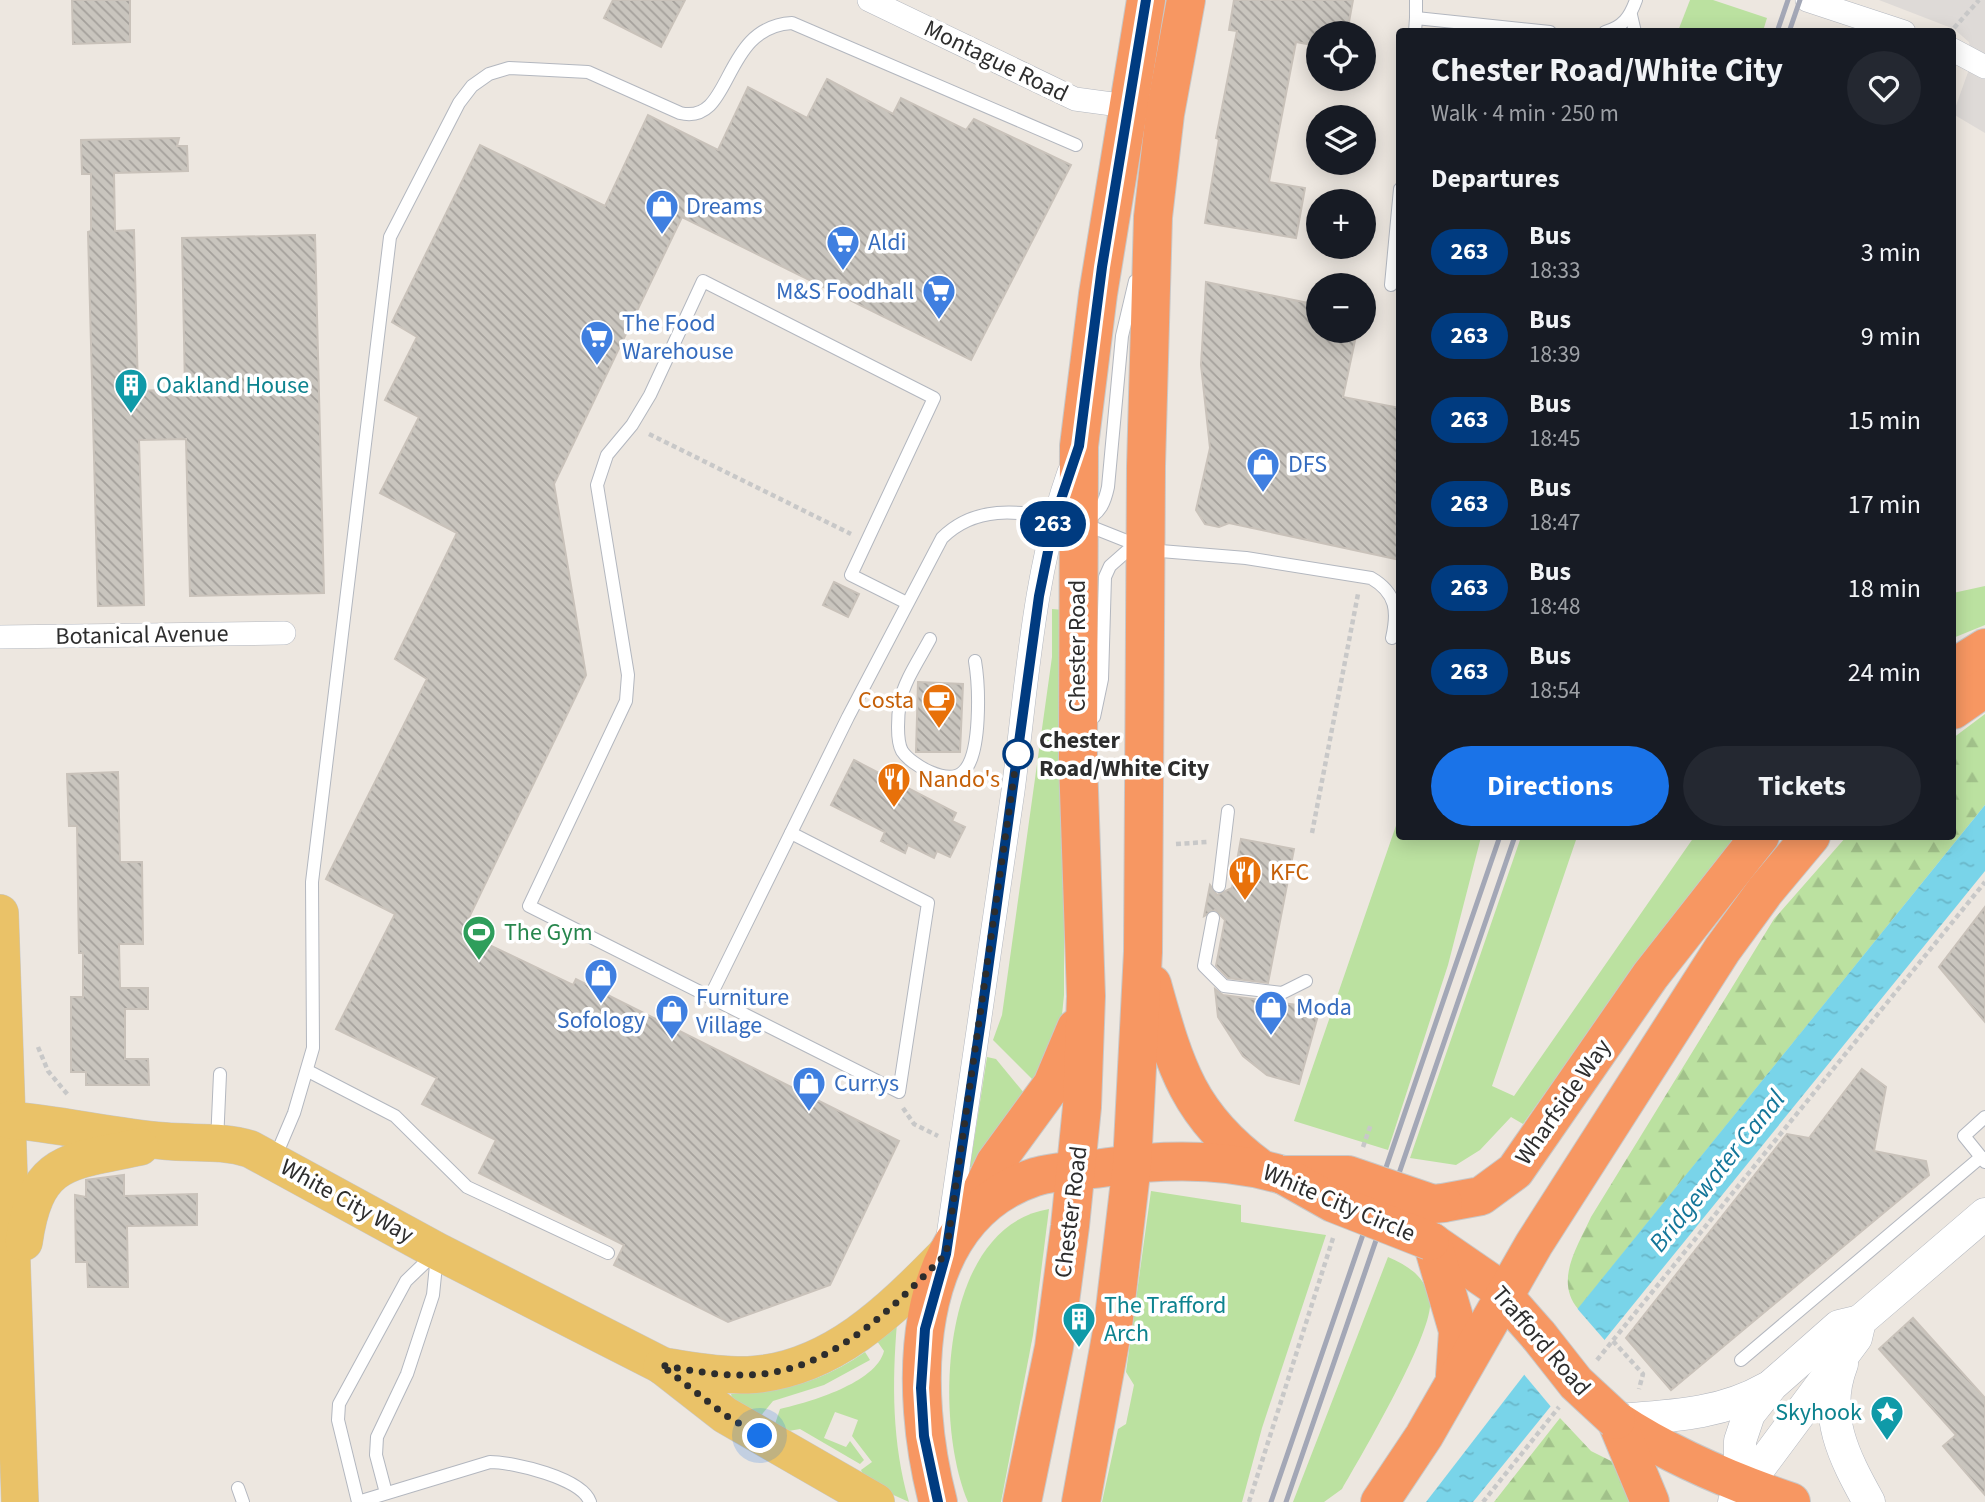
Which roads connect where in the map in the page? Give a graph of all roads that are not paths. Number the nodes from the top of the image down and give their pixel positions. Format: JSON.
{"nodes":[{"id":1,"x":869,"y":0,"type":"edge"},
{"id":2,"x":1146,"y":0,"type":"edge"},
{"id":3,"x":1186,"y":0,"type":"edge"},
{"id":4,"x":1416,"y":0,"type":"edge"},
{"id":5,"x":1636,"y":0,"type":"edge"},
{"id":6,"x":1807,"y":0,"type":"edge"},
{"id":7,"x":1631,"y":15,"type":"junction"},
{"id":8,"x":1415,"y":25,"type":"edge"},
{"id":9,"x":1473,"y":28,"type":"edge"},
{"id":10,"x":1618,"y":28,"type":"edge"},
{"id":11,"x":1633,"y":28,"type":"edge"},
{"id":12,"x":1891,"y":28,"type":"edge"},
{"id":13,"x":1956,"y":52,"type":"edge"},
{"id":14,"x":1985,"y":67,"type":"edge"},
{"id":15,"x":1127,"y":106,"type":"junction"},
{"id":16,"x":1076,"y":145,"type":"dead end"},
{"id":17,"x":1153,"y":217,"type":"junction"},
{"id":18,"x":1396,"y":232,"type":"edge"},
{"id":19,"x":1391,"y":285,"type":"dead end"},
{"id":20,"x":1066,"y":519,"type":"junction"},
{"id":21,"x":1146,"y":549,"type":"junction"},
{"id":22,"x":907,"y":603,"type":"junction"},
{"id":23,"x":1396,"y":611,"type":"edge"},
{"id":24,"x":1396,"y":621,"type":"edge"},
{"id":25,"x":284,"y":633,"type":"dead end"},
{"id":26,"x":0,"y":637,"type":"edge"},
{"id":27,"x":1392,"y":638,"type":"dead end"},
{"id":28,"x":930,"y":639,"type":"dead end"},
{"id":29,"x":975,"y":662,"type":"dead end"},
{"id":30,"x":1985,"y":688,"type":"edge"},
{"id":31,"x":1956,"y":708,"type":"edge"},
{"id":32,"x":1078,"y":761,"type":"junction"},
{"id":33,"x":1228,"y":811,"type":"dead end"},
{"id":34,"x":791,"y":833,"type":"junction"},
{"id":35,"x":1808,"y":840,"type":"edge"},
{"id":36,"x":1747,"y":844,"type":"edge"},
{"id":37,"x":1219,"y":886,"type":"dead end"},
{"id":38,"x":0,"y":913,"type":"edge"},
{"id":39,"x":1213,"y":918,"type":"dead end"},
{"id":40,"x":1143,"y":952,"type":"junction"},
{"id":41,"x":1306,"y":981,"type":"dead end"},
{"id":42,"x":1086,"y":996,"type":"junction"},
{"id":43,"x":710,"y":997,"type":"junction"},
{"id":44,"x":308,"y":1071,"type":"junction"},
{"id":45,"x":220,"y":1074,"type":"dead end"},
{"id":46,"x":1985,"y":1117,"type":"edge"},
{"id":47,"x":5,"y":1120,"type":"edge"},
{"id":48,"x":165,"y":1142,"type":"junction"},
{"id":49,"x":217,"y":1142,"type":"junction"},
{"id":50,"x":274,"y":1160,"type":"junction"},
{"id":51,"x":1983,"y":1160,"type":"edge"},
{"id":52,"x":1132,"y":1164,"type":"junction"},
{"id":53,"x":1271,"y":1171,"type":"junction"},
{"id":54,"x":1076,"y":1172,"type":"junction"},
{"id":55,"x":1985,"y":1214,"type":"edge"},
{"id":56,"x":955,"y":1240,"type":"junction"},
{"id":57,"x":1431,"y":1241,"type":"junction"},
{"id":58,"x":438,"y":1251,"type":"junction"},
{"id":59,"x":608,"y":1252,"type":"dead end"},
{"id":60,"x":1504,"y":1295,"type":"junction"},
{"id":61,"x":15,"y":1305,"type":"junction"},
{"id":62,"x":1860,"y":1321,"type":"junction"},
{"id":63,"x":1847,"y":1349,"type":"junction"},
{"id":64,"x":1741,"y":1360,"type":"dead end"},
{"id":65,"x":661,"y":1365,"type":"junction"},
{"id":66,"x":1772,"y":1385,"type":"junction"},
{"id":67,"x":1452,"y":1388,"type":"junction"},
{"id":68,"x":9,"y":1406,"type":"edge"},
{"id":69,"x":1616,"y":1420,"type":"junction"},
{"id":70,"x":238,"y":1488,"type":"dead end"},
{"id":71,"x":387,"y":1493,"type":"junction"},
{"id":72,"x":1745,"y":1497,"type":"edge"},
{"id":73,"x":1024,"y":1500,"type":"edge"},
{"id":74,"x":20,"y":1502,"type":"edge"},
{"id":75,"x":243,"y":1502,"type":"edge"},
{"id":76,"x":358,"y":1502,"type":"edge"},
{"id":77,"x":590,"y":1502,"type":"edge"},
{"id":78,"x":876,"y":1502,"type":"edge"},
{"id":79,"x":938,"y":1502,"type":"edge"},
{"id":80,"x":1081,"y":1502,"type":"edge"},
{"id":81,"x":1380,"y":1502,"type":"edge"},
{"id":82,"x":1650,"y":1502,"type":"edge"},
{"id":83,"x":1791,"y":1502,"type":"edge"},
{"id":84,"x":1869,"y":1502,"type":"edge"}],
"edges":[{"from":1,"to":15,"type":"street","name":"Montague Road"},
{"from":2,"to":15,"type":"highway","name":"Chester Road"},
{"from":3,"to":17,"type":"highway"},
{"from":4,"to":8,"type":"lane"},
{"from":5,"to":7,"type":"lane"},
{"from":6,"to":12,"type":"street"},
{"from":7,"to":10,"type":"lane"},
{"from":7,"to":11,"type":"lane"},
{"from":8,"to":9,"type":"lane"},
{"from":13,"to":14,"type":"street"},
{"from":15,"to":20,"type":"highway","name":"Chester Road"},
{"from":16,"to":44,"type":"lane"},
{"from":17,"to":20,"type":"lane"},
{"from":17,"to":21,"type":"highway"},
{"from":18,"to":19,"type":"lane"},
{"from":20,"to":21,"type":"lane"},
{"from":20,"to":22,"type":"lane"},
{"from":20,"to":32,"type":"highway","name":"Chester Road"},
{"from":20,"to":56,"type":"street"},
{"from":21,"to":23,"type":"lane"},
{"from":21,"to":32,"type":"lane"},
{"from":21,"to":40,"type":"highway"},
{"from":22,"to":34,"type":"lane"},
{"from":22,"to":43,"type":"lane"},
{"from":24,"to":27,"type":"lane"},
{"from":25,"to":26,"type":"street","name":"Botanical Avenue"},
{"from":28,"to":29,"type":"lane"},
{"from":30,"to":31,"type":"highway"},
{"from":32,"to":42,"type":"highway","name":"Chester Road"},
{"from":33,"to":37,"type":"lane"},
{"from":34,"to":43,"type":"lane"},
{"from":34,"to":43,"type":"lane"},
{"from":35,"to":60,"type":"highway","name":"Wharfside Way"},
{"from":36,"to":53,"type":"highway","name":"Wharfside Way","bridge":true},
{"from":38,"to":47,"type":"main road"},
{"from":39,"to":41,"type":"lane"},
{"from":40,"to":52,"type":"highway"},
{"from":40,"to":53,"type":"highway"},
{"from":42,"to":54,"type":"highway","name":"Chester Road"},
{"from":42,"to":56,"type":"highway"},
{"from":44,"to":50,"type":"lane"},
{"from":44,"to":59,"type":"lane"},
{"from":45,"to":49,"type":"lane"},
{"from":46,"to":51,"type":"lane"},
{"from":47,"to":48,"type":"main road","name":"White City Way"},
{"from":47,"to":61,"type":"main road"},
{"from":48,"to":49,"type":"main road","name":"White City Way"},
{"from":48,"to":61,"type":"main road"},
{"from":49,"to":50,"type":"main road","name":"White City Way"},
{"from":50,"to":58,"type":"main road","name":"White City Way"},
{"from":51,"to":64,"type":"lane"},
{"from":52,"to":53,"type":"highway","name":"White City Circle"},
{"from":52,"to":54,"type":"highway","name":"White City Circle"},
{"from":52,"to":80,"type":"highway"},
{"from":53,"to":57,"type":"highway","name":"White City Circle","bridge":true},
{"from":54,"to":56,"type":"highway","name":"White City Circle"},
{"from":54,"to":73,"type":"highway","name":"Chester Road"},
{"from":55,"to":62,"type":"street"},
{"from":56,"to":65,"type":"main road","name":"White City Way"},
{"from":56,"to":79,"type":"highway"},
{"from":57,"to":60,"type":"highway","name":"Trafford Road"},
{"from":57,"to":67,"type":"highway","name":"White City Circle"},
{"from":58,"to":65,"type":"main road","name":"White City Way"},
{"from":58,"to":71,"type":"lane"},
{"from":58,"to":76,"type":"lane"},
{"from":60,"to":67,"type":"highway","name":"White City Circle"},
{"from":60,"to":69,"type":"highway","name":"Trafford Road","bridge":true},
{"from":61,"to":68,"type":"main road"},
{"from":62,"to":63,"type":"street"},
{"from":62,"to":66,"type":"street"},
{"from":63,"to":72,"type":"street"},
{"from":63,"to":84,"type":"street"},
{"from":65,"to":78,"type":"main road","name":"White City Way"},
{"from":66,"to":69,"type":"street"},
{"from":66,"to":72,"type":"street"},
{"from":67,"to":81,"type":"highway","name":"White City Circle"},
{"from":68,"to":74,"type":"main road"},
{"from":69,"to":72,"type":"highway","name":"Trafford Road"},
{"from":69,"to":82,"type":"highway","name":"Trafford Road"},
{"from":70,"to":75,"type":"lane"},
{"from":71,"to":76,"type":"lane"},
{"from":71,"to":77,"type":"lane"},
{"from":72,"to":83,"type":"highway","name":"Trafford Road"}]}
